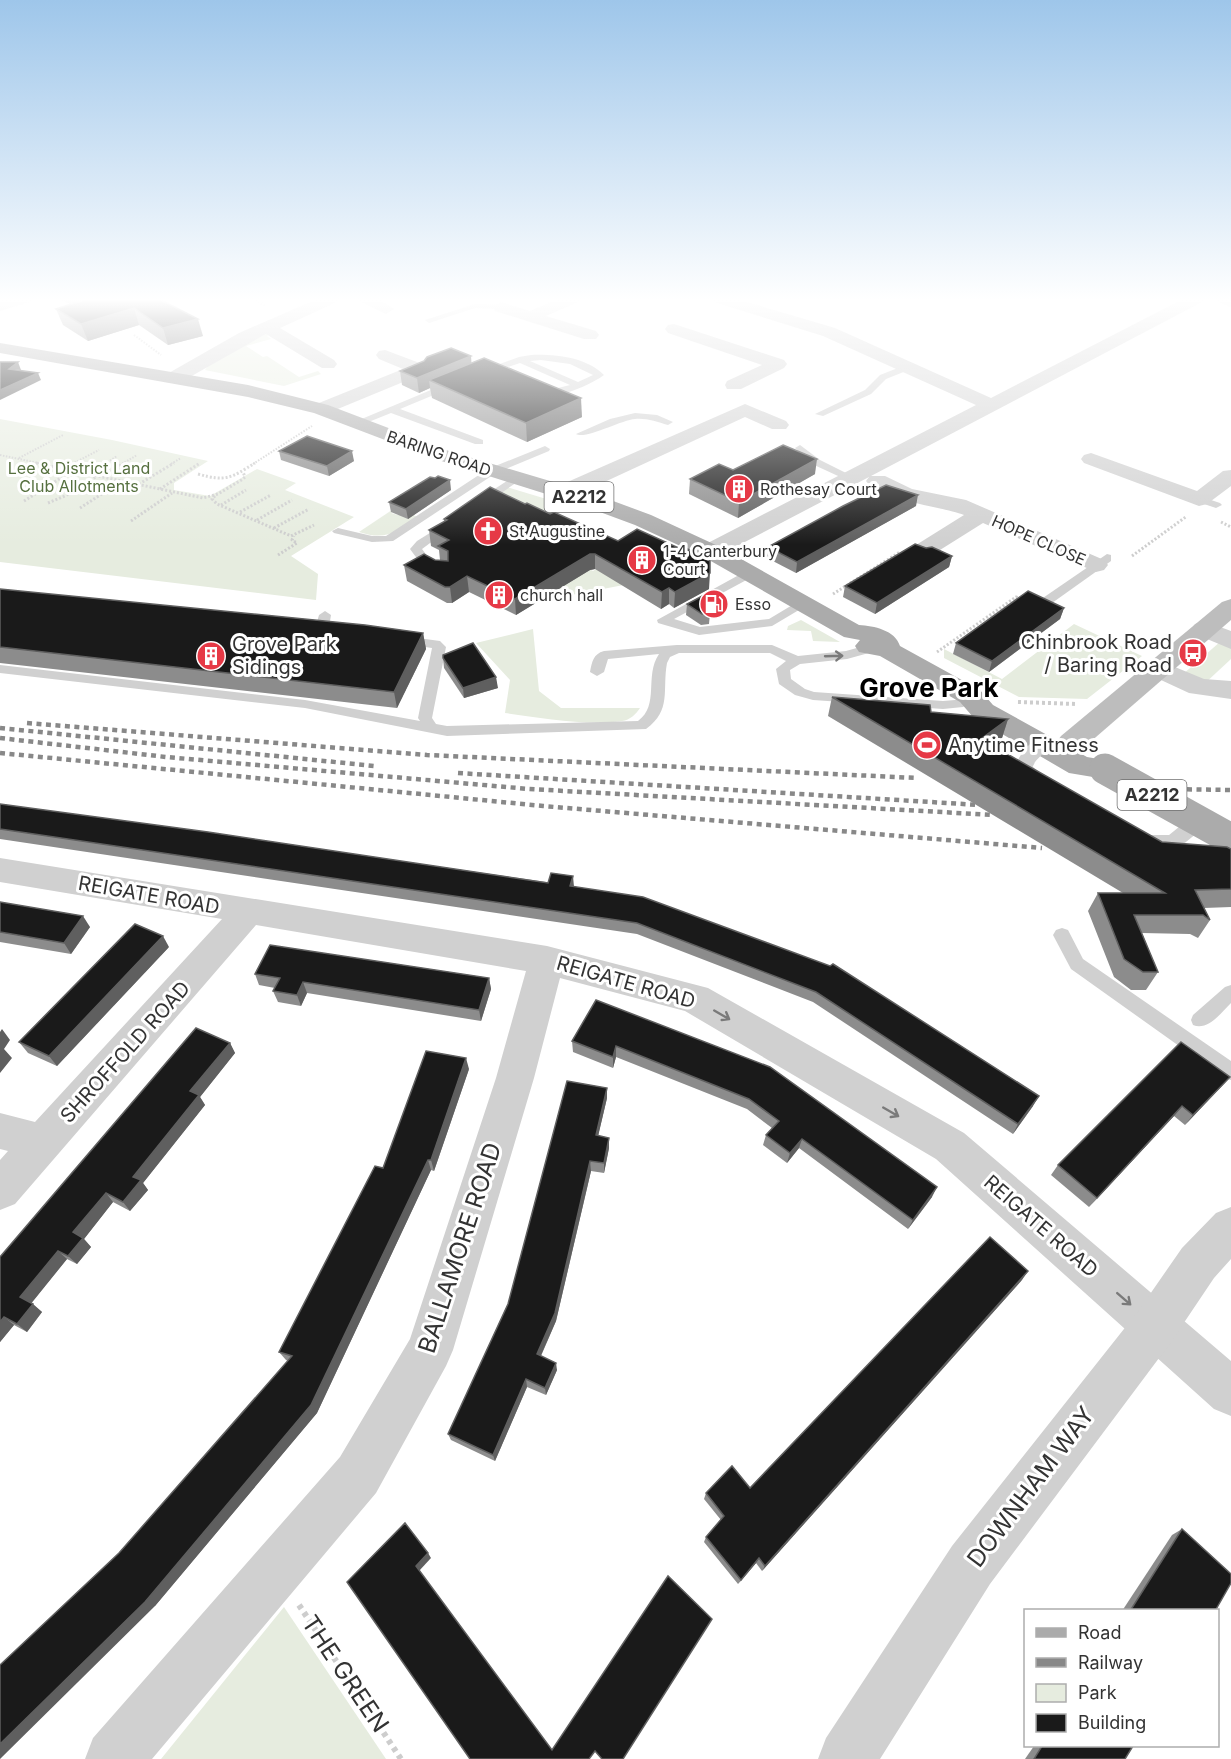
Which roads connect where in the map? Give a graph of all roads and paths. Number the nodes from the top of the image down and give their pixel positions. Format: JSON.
{"nodes":[{"id":1,"x":191,"y":381,"type":"edge"},
{"id":2,"x":393,"y":381,"type":"edge"},
{"id":3,"x":569,"y":381,"type":"edge"},
{"id":4,"x":586,"y":381,"type":"edge"},
{"id":5,"x":742,"y":381,"type":"edge"},
{"id":6,"x":879,"y":381,"type":"edge"},
{"id":7,"x":939,"y":381,"type":"edge"},
{"id":8,"x":1040,"y":381,"type":"edge"},
{"id":9,"x":455,"y":383,"type":"edge"},
{"id":10,"x":578,"y":385,"type":"junction"},
{"id":11,"x":734,"y":385,"type":"dead end"},
{"id":12,"x":529,"y":388,"type":"edge"},
{"id":13,"x":993,"y":406,"type":"junction"},
{"id":14,"x":390,"y":409,"type":"junction"},
{"id":15,"x":327,"y":412,"type":"junction"},
{"id":16,"x":820,"y":414,"type":"dead end"},
{"id":17,"x":668,"y":422,"type":"dead end"},
{"id":18,"x":357,"y":423,"type":"junction"},
{"id":19,"x":779,"y":425,"type":"dead end"},
{"id":20,"x":581,"y":434,"type":"dead end"},
{"id":21,"x":63,"y":435,"type":"dead end"},
{"id":22,"x":479,"y":442,"type":"dead end"},
{"id":23,"x":658,"y":448,"type":"junction"},
{"id":24,"x":800,"y":448,"type":"dead end"},
{"id":25,"x":545,"y":449,"type":"dead end"},
{"id":26,"x":99,"y":450,"type":"dead end"},
{"id":27,"x":0,"y":455,"type":"edge"},
{"id":28,"x":136,"y":455,"type":"dead end"},
{"id":29,"x":117,"y":456,"type":"dead end"},
{"id":30,"x":181,"y":458,"type":"dead end"},
{"id":31,"x":18,"y":459,"type":"junction"},
{"id":32,"x":1091,"y":459,"type":"dead end"},
{"id":33,"x":680,"y":460,"type":"dead end"},
{"id":34,"x":200,"y":463,"type":"dead end"},
{"id":35,"x":64,"y":468,"type":"junction"},
{"id":36,"x":73,"y":470,"type":"junction"},
{"id":37,"x":492,"y":471,"type":"junction"},
{"id":38,"x":243,"y":472,"type":"junction"},
{"id":39,"x":91,"y":474,"type":"junction"},
{"id":40,"x":198,"y":474,"type":"dead end"},
{"id":41,"x":100,"y":476,"type":"junction"},
{"id":42,"x":857,"y":476,"type":"junction"},
{"id":43,"x":1231,"y":476,"type":"edge"},
{"id":44,"x":516,"y":478,"type":"junction"},
{"id":45,"x":123,"y":481,"type":"junction"},
{"id":46,"x":138,"y":484,"type":"junction"},
{"id":47,"x":159,"y":489,"type":"junction"},
{"id":48,"x":246,"y":490,"type":"dead end"},
{"id":49,"x":173,"y":492,"type":"junction"},
{"id":50,"x":564,"y":492,"type":"junction"},
{"id":51,"x":218,"y":494,"type":"junction"},
{"id":52,"x":270,"y":495,"type":"dead end"},
{"id":53,"x":203,"y":498,"type":"junction"},
{"id":54,"x":292,"y":500,"type":"dead end"},
{"id":55,"x":24,"y":501,"type":"dead end"},
{"id":56,"x":214,"y":502,"type":"junction"},
{"id":57,"x":48,"y":503,"type":"dead end"},
{"id":58,"x":220,"y":505,"type":"junction"},
{"id":59,"x":1203,"y":505,"type":"junction"},
{"id":60,"x":80,"y":508,"type":"dead end"},
{"id":61,"x":309,"y":509,"type":"dead end"},
{"id":62,"x":239,"y":512,"type":"junction"},
{"id":63,"x":982,"y":514,"type":"junction"},
{"id":64,"x":256,"y":520,"type":"junction"},
{"id":65,"x":131,"y":521,"type":"dead end"},
{"id":66,"x":314,"y":525,"type":"dead end"},
{"id":67,"x":273,"y":528,"type":"junction"},
{"id":68,"x":338,"y":531,"type":"dead end"},
{"id":69,"x":294,"y":536,"type":"junction"},
{"id":70,"x":916,"y":548,"type":"joint"},
{"id":71,"x":710,"y":551,"type":"junction"},
{"id":72,"x":278,"y":555,"type":"dead end"},
{"id":73,"x":1132,"y":556,"type":"dead end"},
{"id":74,"x":1102,"y":562,"type":"joint"},
{"id":75,"x":445,"y":572,"type":"edge"},
{"id":76,"x":748,"y":574,"type":"junction"},
{"id":77,"x":1026,"y":601,"type":"edge"},
{"id":78,"x":814,"y":602,"type":"junction"},
{"id":79,"x":1041,"y":605,"type":"edge"},
{"id":80,"x":1231,"y":607,"type":"edge"},
{"id":81,"x":325,"y":615,"type":"dead end"},
{"id":82,"x":1204,"y":629,"type":"junction"},
{"id":83,"x":348,"y":633,"type":"edge"},
{"id":84,"x":392,"y":639,"type":"edge"},
{"id":85,"x":1231,"y":641,"type":"edge"},
{"id":86,"x":871,"y":643,"type":"junction"},
{"id":87,"x":668,"y":651,"type":"junction"},
{"id":88,"x":932,"y":656,"type":"dead end"},
{"id":89,"x":796,"y":660,"type":"junction"},
{"id":90,"x":1158,"y":668,"type":"junction"},
{"id":91,"x":0,"y":669,"type":"edge"},
{"id":92,"x":597,"y":672,"type":"dead end"},
{"id":93,"x":1231,"y":690,"type":"edge"},
{"id":94,"x":970,"y":696,"type":"junction"},
{"id":95,"x":1018,"y":702,"type":"dead end"},
{"id":96,"x":1088,"y":704,"type":"dead end"},
{"id":97,"x":431,"y":728,"type":"junction"},
{"id":98,"x":1071,"y":743,"type":"junction"},
{"id":99,"x":1042,"y":744,"type":"junction"},
{"id":100,"x":1105,"y":769,"type":"junction"},
{"id":101,"x":1044,"y":784,"type":"edge"},
{"id":102,"x":1199,"y":821,"type":"junction"},
{"id":103,"x":1136,"y":836,"type":"edge"},
{"id":104,"x":1231,"y":839,"type":"edge"},
{"id":105,"x":0,"y":870,"type":"edge"},
{"id":106,"x":247,"y":912,"type":"junction"},
{"id":107,"x":1062,"y":935,"type":"dead end"},
{"id":108,"x":547,"y":960,"type":"junction"},
{"id":109,"x":1231,"y":992,"type":"edge"},
{"id":110,"x":1200,"y":1020,"type":"dead end"},
{"id":111,"x":1231,"y":1072,"type":"edge"},
{"id":112,"x":0,"y":1131,"type":"edge"},
{"id":113,"x":40,"y":1144,"type":"junction"},
{"id":114,"x":0,"y":1190,"type":"edge"},
{"id":115,"x":1231,"y":1228,"type":"edge"},
{"id":116,"x":1155,"y":1326,"type":"junction"},
{"id":117,"x":1231,"y":1392,"type":"edge"},
{"id":118,"x":295,"y":1599,"type":"dead end"},
{"id":119,"x":114,"y":1759,"type":"edge"},
{"id":120,"x":401,"y":1759,"type":"edge"},
{"id":121,"x":847,"y":1759,"type":"edge"}],
"edges":[{"from":1,"to":15,"type":"main road","name":"BARING ROAD","number":"A2212"},
{"from":2,"to":15,"type":"street"},
{"from":3,"to":10,"type":"lane"},
{"from":4,"to":10,"type":"lane"},
{"from":5,"to":11,"type":"street"},
{"from":6,"to":16,"type":"lane"},
{"from":7,"to":13,"type":"street"},
{"from":8,"to":13,"type":"street"},
{"from":9,"to":14,"type":"lane"},
{"from":10,"to":12,"type":"lane"},
{"from":13,"to":42,"type":"street"},
{"from":14,"to":18,"type":"lane"},
{"from":14,"to":22,"type":"lane"},
{"from":15,"to":18,"type":"main road","name":"BARING ROAD","number":"A2212"},
{"from":15,"to":38,"type":"path"},
{"from":17,"to":20,"type":"lane"},
{"from":18,"to":37,"type":"main road","name":"BARING ROAD","number":"A2212"},
{"from":19,"to":23,"type":"street"},
{"from":21,"to":31,"type":"path"},
{"from":23,"to":33,"type":"street"},
{"from":23,"to":50,"type":"street"},
{"from":24,"to":42,"type":"lane"},
{"from":25,"to":37,"type":"lane"},
{"from":26,"to":35,"type":"path"},
{"from":27,"to":31,"type":"path"},
{"from":28,"to":41,"type":"path"},
{"from":29,"to":39,"type":"path"},
{"from":30,"to":46,"type":"path"},
{"from":31,"to":35,"type":"path"},
{"from":32,"to":59,"type":"street"},
{"from":34,"to":47,"type":"path"},
{"from":35,"to":36,"type":"path"},
{"from":36,"to":39,"type":"path"},
{"from":36,"to":55,"type":"path"},
{"from":37,"to":44,"type":"main road","name":"BARING ROAD","number":"A2212"},
{"from":37,"to":68,"type":"lane"},
{"from":38,"to":40,"type":"path"},
{"from":38,"to":51,"type":"path"},
{"from":39,"to":41,"type":"path"},
{"from":41,"to":45,"type":"path"},
{"from":41,"to":57,"type":"path"},
{"from":42,"to":63,"type":"street","name":"HOPE CLOSE"},
{"from":42,"to":71,"type":"street"},
{"from":43,"to":59,"type":"street"},
{"from":44,"to":50,"type":"main road","name":"BARING ROAD","number":"A2212"},
{"from":44,"to":75,"type":"lane"},
{"from":45,"to":46,"type":"path"},
{"from":45,"to":60,"type":"path"},
{"from":46,"to":47,"type":"path"},
{"from":47,"to":49,"type":"path"},
{"from":48,"to":58,"type":"path"},
{"from":49,"to":53,"type":"path"},
{"from":49,"to":65,"type":"path"},
{"from":50,"to":71,"type":"main road","name":"BARING ROAD","number":"A2212"},
{"from":51,"to":53,"type":"path"},
{"from":51,"to":56,"type":"path"},
{"from":52,"to":62,"type":"path"},
{"from":53,"to":56,"type":"path"},
{"from":54,"to":64,"type":"path"},
{"from":56,"to":58,"type":"path"},
{"from":58,"to":62,"type":"path"},
{"from":59,"to":73,"type":"path"},
{"from":61,"to":67,"type":"path"},
{"from":62,"to":64,"type":"path"},
{"from":63,"to":70,"type":"street","name":"HOPE CLOSE"},
{"from":63,"to":74,"type":"street","name":"HOPE CLOSE"},
{"from":64,"to":67,"type":"path"},
{"from":66,"to":69,"type":"path"},
{"from":67,"to":69,"type":"path"},
{"from":69,"to":72,"type":"path"},
{"from":70,"to":78,"type":"path"},
{"from":71,"to":76,"type":"main road","name":"BARING ROAD","number":"A2212"},
{"from":74,"to":79,"type":"lane","name":"HOPE CLOSE"},
{"from":76,"to":78,"type":"main road","name":"BARING ROAD","number":"A2212"},
{"from":76,"to":78,"type":"lane"},
{"from":77,"to":88,"type":"path"},
{"from":78,"to":86,"type":"main road","name":"BARING ROAD","number":"A2212"},
{"from":80,"to":82,"type":"main road"},
{"from":81,"to":83,"type":"lane"},
{"from":82,"to":85,"type":"street"},
{"from":82,"to":90,"type":"main road"},
{"from":84,"to":97,"type":"lane"},
{"from":89,"to":86,"type":"lane","one_way":true},
{"from":86,"to":94,"type":"main road","name":"BARING ROAD","number":"A2212"},
{"from":87,"to":89,"type":"lane"},
{"from":87,"to":92,"type":"lane"},
{"from":87,"to":97,"type":"lane"},
{"from":89,"to":94,"type":"lane"},
{"from":90,"to":93,"type":"street"},
{"from":90,"to":98,"type":"main road"},
{"from":91,"to":97,"type":"lane"},
{"from":94,"to":98,"type":"main road","name":"BARING ROAD","number":"A2212"},
{"from":94,"to":99,"type":"main road","name":"BARING ROAD","number":"A2212"},
{"from":95,"to":96,"type":"path"},
{"from":98,"to":100,"type":"main road","name":"BARING ROAD","number":"A2212"},
{"from":99,"to":100,"type":"main road","name":"BARING ROAD","number":"A2212"},
{"from":99,"to":101,"type":"lane","bridge":true},
{"from":100,"to":102,"type":"main road","name":"BARING ROAD","number":"A2212","bridge":true},
{"from":102,"to":103,"type":"lane","bridge":true},
{"from":102,"to":104,"type":"main road","name":"BARING ROAD","number":"A2212","bridge":true},
{"from":105,"to":106,"type":"street","name":"REIGATE ROAD"},
{"from":106,"to":108,"type":"street","name":"REIGATE ROAD"},
{"from":106,"to":113,"type":"street","name":"SHROFFOLD ROAD"},
{"from":107,"to":111,"type":"lane"},
{"from":108,"to":116,"type":"street","name":"REIGATE ROAD","one_way":true},
{"from":108,"to":119,"type":"street","name":"BALLAMORE ROAD"},
{"from":109,"to":110,"type":"lane"},
{"from":112,"to":113,"type":"street"},
{"from":113,"to":114,"type":"street","name":"SHROFFOLD ROAD"},
{"from":115,"to":116,"type":"street","name":"DOWNHAM WAY"},
{"from":116,"to":117,"type":"street","name":"REIGATE ROAD"},
{"from":116,"to":121,"type":"street","name":"DOWNHAM WAY"},
{"from":118,"to":120,"type":"path","name":"THE GREEN"}]}
